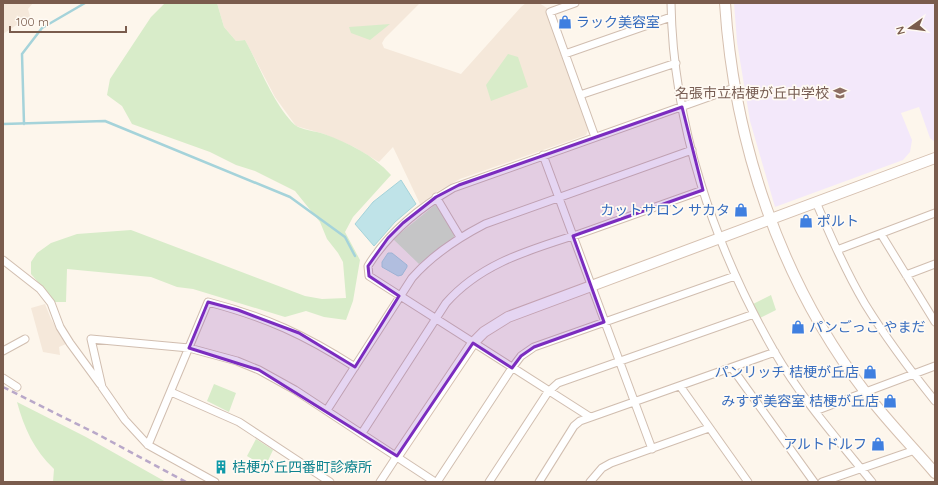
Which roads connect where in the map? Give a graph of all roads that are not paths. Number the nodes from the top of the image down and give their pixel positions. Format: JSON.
{"nodes":[{"id":1,"x":575,"y":3,"type":"edge"},
{"id":2,"x":671,"y":3,"type":"edge"},
{"id":3,"x":725,"y":3,"type":"edge"},
{"id":4,"x":671,"y":17,"type":"junction"},
{"id":5,"x":565,"y":54,"type":"junction"},
{"id":6,"x":676,"y":63,"type":"junction"},
{"id":7,"x":734,"y":88,"type":"junction"},
{"id":8,"x":580,"y":94,"type":"junction"},
{"id":9,"x":682,"y":107,"type":"junction"},
{"id":10,"x":595,"y":137,"type":"junction"},
{"id":11,"x":692,"y":150,"type":"junction"},
{"id":12,"x":543,"y":155,"type":"junction"},
{"id":13,"x":935,"y":158,"type":"edge"},
{"id":14,"x":703,"y":190,"type":"junction"},
{"id":15,"x":436,"y":197,"type":"junction"},
{"id":16,"x":559,"y":198,"type":"junction"},
{"id":17,"x":816,"y":202,"type":"junction"},
{"id":18,"x":935,"y":213,"type":"edge"},
{"id":19,"x":770,"y":220,"type":"junction"},
{"id":20,"x":881,"y":234,"type":"junction"},
{"id":21,"x":573,"y":236,"type":"junction"},
{"id":22,"x":460,"y":237,"type":"junction"},
{"id":23,"x":720,"y":238,"type":"junction"},
{"id":24,"x":837,"y":250,"type":"junction"},
{"id":25,"x":3,"y":260,"type":"edge"},
{"id":26,"x":935,"y":264,"type":"edge"},
{"id":27,"x":906,"y":275,"type":"junction"},
{"id":28,"x":735,"y":276,"type":"junction"},
{"id":29,"x":591,"y":286,"type":"junction"},
{"id":30,"x":400,"y":296,"type":"junction"},
{"id":31,"x":754,"y":314,"type":"junction"},
{"id":32,"x":435,"y":318,"type":"junction"},
{"id":33,"x":934,"y":318,"type":"edge"},
{"id":34,"x":604,"y":322,"type":"junction"},
{"id":35,"x":25,"y":339,"type":"dead end"},
{"id":36,"x":473,"y":343,"type":"junction"},
{"id":37,"x":189,"y":348,"type":"junction"},
{"id":38,"x":3,"y":351,"type":"edge"},
{"id":39,"x":775,"y":352,"type":"junction"},
{"id":40,"x":619,"y":362,"type":"junction"},
{"id":41,"x":935,"y":366,"type":"edge"},
{"id":42,"x":355,"y":367,"type":"junction"},
{"id":43,"x":512,"y":368,"type":"junction"},
{"id":44,"x":732,"y":368,"type":"junction"},
{"id":45,"x":914,"y":374,"type":"junction"},
{"id":46,"x":3,"y":378,"type":"edge"},
{"id":47,"x":680,"y":386,"type":"junction"},
{"id":48,"x":17,"y":387,"type":"dead end"},
{"id":49,"x":102,"y":387,"type":"junction"},
{"id":50,"x":171,"y":392,"type":"junction"},
{"id":51,"x":548,"y":392,"type":"junction"},
{"id":52,"x":866,"y":393,"type":"junction"},
{"id":53,"x":935,"y":401,"type":"edge"},
{"id":54,"x":634,"y":402,"type":"junction"},
{"id":55,"x":327,"y":410,"type":"junction"},
{"id":56,"x":815,"y":411,"type":"junction"},
{"id":57,"x":590,"y":417,"type":"junction"},
{"id":58,"x":709,"y":428,"type":"junction"},
{"id":59,"x":362,"y":433,"type":"junction"},
{"id":60,"x":148,"y":445,"type":"junction"},
{"id":61,"x":652,"y":449,"type":"junction"},
{"id":62,"x":915,"y":450,"type":"junction"},
{"id":63,"x":397,"y":456,"type":"junction"},
{"id":64,"x":861,"y":469,"type":"junction"},
{"id":65,"x":935,"y":473,"type":"edge"},
{"id":66,"x":215,"y":482,"type":"edge"},
{"id":67,"x":330,"y":482,"type":"edge"},
{"id":68,"x":380,"y":482,"type":"edge"},
{"id":69,"x":436,"y":482,"type":"edge"},
{"id":70,"x":489,"y":482,"type":"edge"},
{"id":71,"x":539,"y":482,"type":"edge"},
{"id":72,"x":590,"y":482,"type":"edge"},
{"id":73,"x":748,"y":482,"type":"edge"},
{"id":74,"x":814,"y":482,"type":"edge"},
{"id":75,"x":822,"y":482,"type":"edge"},
{"id":76,"x":872,"y":482,"type":"edge"}],
"edges":[{"from":1,"to":5,"type":"street"},
{"from":2,"to":4,"type":"street"},
{"from":3,"to":7,"type":"street"},
{"from":4,"to":5,"type":"street"},
{"from":4,"to":6,"type":"street"},
{"from":5,"to":8,"type":"street"},
{"from":6,"to":8,"type":"street"},
{"from":6,"to":9,"type":"street"},
{"from":7,"to":9,"type":"street"},
{"from":7,"to":19,"type":"street"},
{"from":8,"to":10,"type":"street"},
{"from":9,"to":10,"type":"street"},
{"from":9,"to":11,"type":"street"},
{"from":10,"to":12,"type":"street"},
{"from":11,"to":14,"type":"street"},
{"from":11,"to":16,"type":"street"},
{"from":12,"to":15,"type":"street"},
{"from":12,"to":16,"type":"street"},
{"from":13,"to":17,"type":"street"},
{"from":14,"to":21,"type":"street"},
{"from":14,"to":23,"type":"street"},
{"from":15,"to":22,"type":"street"},
{"from":15,"to":30,"type":"street"},
{"from":16,"to":21,"type":"street"},
{"from":16,"to":22,"type":"street"},
{"from":17,"to":19,"type":"street"},
{"from":17,"to":24,"type":"street"},
{"from":18,"to":20,"type":"street"},
{"from":19,"to":23,"type":"street"},
{"from":19,"to":52,"type":"street"},
{"from":20,"to":24,"type":"street"},
{"from":20,"to":27,"type":"street"},
{"from":21,"to":29,"type":"street"},
{"from":21,"to":32,"type":"street"},
{"from":22,"to":30,"type":"street"},
{"from":23,"to":28,"type":"street"},
{"from":23,"to":29,"type":"street"},
{"from":24,"to":45,"type":"street"},
{"from":25,"to":49,"type":"street"},
{"from":26,"to":27,"type":"street"},
{"from":27,"to":33,"type":"street"},
{"from":28,"to":31,"type":"street"},
{"from":28,"to":34,"type":"street"},
{"from":29,"to":34,"type":"street"},
{"from":29,"to":36,"type":"street"},
{"from":30,"to":32,"type":"street"},
{"from":30,"to":42,"type":"street"},
{"from":31,"to":39,"type":"street"},
{"from":31,"to":40,"type":"street"},
{"from":32,"to":36,"type":"street"},
{"from":32,"to":59,"type":"street"},
{"from":34,"to":40,"type":"street"},
{"from":34,"to":43,"type":"street"},
{"from":35,"to":38,"type":"street"},
{"from":36,"to":43,"type":"street"},
{"from":36,"to":63,"type":"street"},
{"from":37,"to":42,"type":"street"},
{"from":37,"to":49,"type":"street"},
{"from":37,"to":50,"type":"street"},
{"from":37,"to":55,"type":"street"},
{"from":39,"to":44,"type":"street"},
{"from":39,"to":56,"type":"street"},
{"from":40,"to":51,"type":"street"},
{"from":40,"to":54,"type":"street"},
{"from":41,"to":45,"type":"street"},
{"from":42,"to":55,"type":"street"},
{"from":43,"to":51,"type":"street"},
{"from":43,"to":69,"type":"street"},
{"from":44,"to":47,"type":"street"},
{"from":44,"to":74,"type":"street"},
{"from":45,"to":52,"type":"street"},
{"from":45,"to":53,"type":"street"},
{"from":46,"to":48,"type":"street"},
{"from":47,"to":54,"type":"street"},
{"from":47,"to":58,"type":"street"},
{"from":49,"to":60,"type":"street"},
{"from":50,"to":60,"type":"street"},
{"from":50,"to":67,"type":"street"},
{"from":51,"to":57,"type":"street"},
{"from":51,"to":70,"type":"street"},
{"from":52,"to":56,"type":"street"},
{"from":52,"to":62,"type":"street"},
{"from":54,"to":57,"type":"street"},
{"from":54,"to":61,"type":"street"},
{"from":55,"to":59,"type":"street"},
{"from":56,"to":64,"type":"street"},
{"from":57,"to":71,"type":"street"},
{"from":58,"to":61,"type":"street"},
{"from":58,"to":73,"type":"street"},
{"from":59,"to":63,"type":"street"},
{"from":60,"to":66,"type":"street"},
{"from":61,"to":72,"type":"street"},
{"from":62,"to":64,"type":"street"},
{"from":62,"to":65,"type":"street"},
{"from":63,"to":68,"type":"street"},
{"from":63,"to":69,"type":"street"},
{"from":64,"to":75,"type":"street"},
{"from":64,"to":76,"type":"street"}]}
